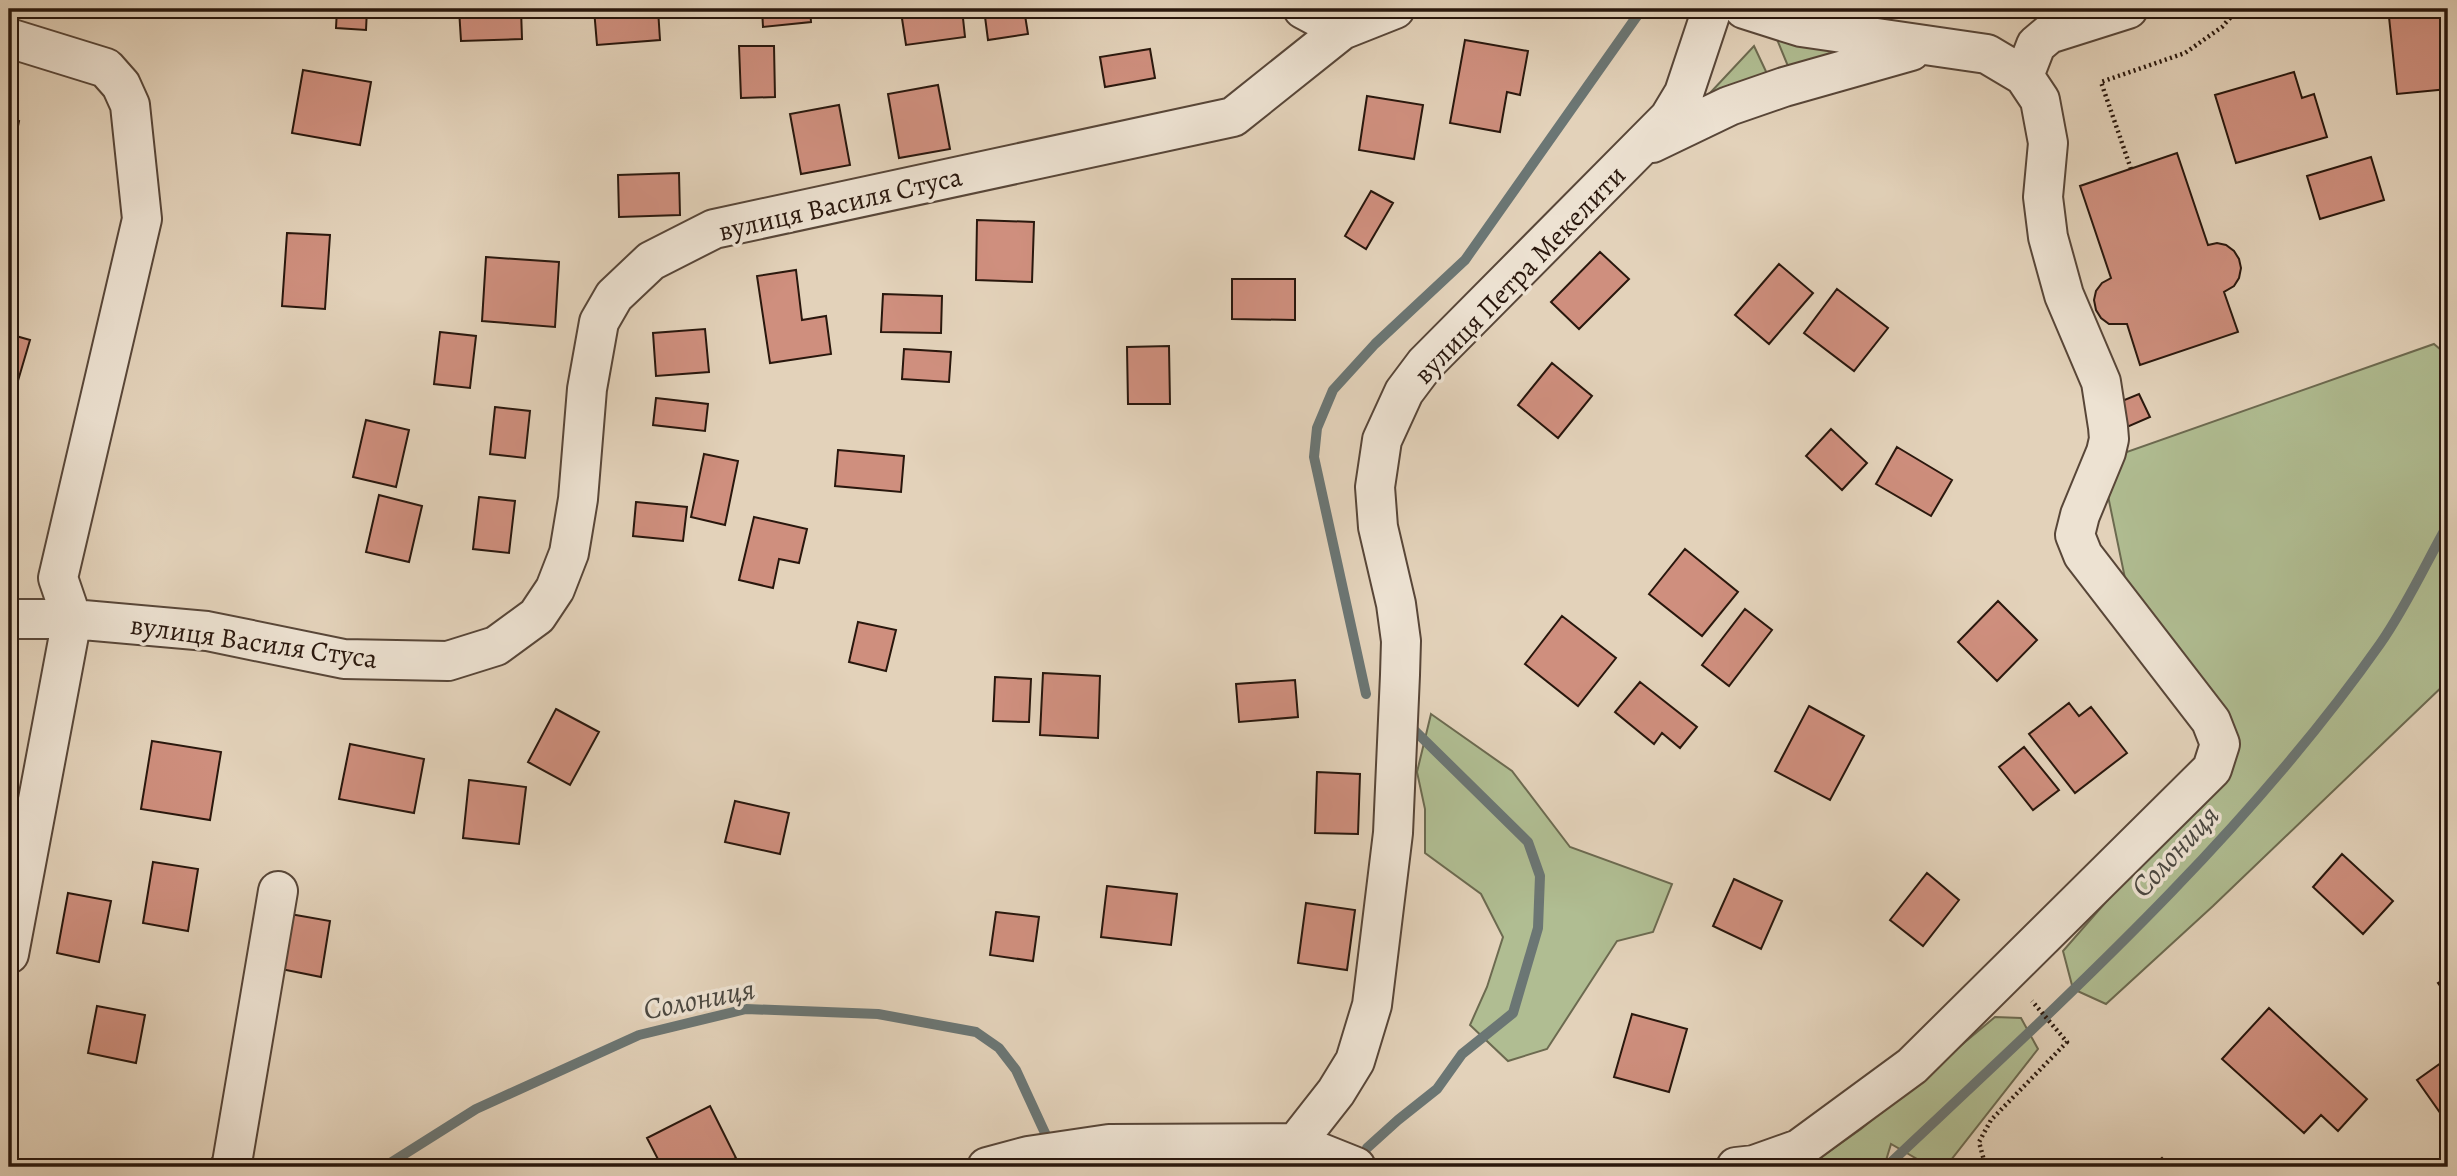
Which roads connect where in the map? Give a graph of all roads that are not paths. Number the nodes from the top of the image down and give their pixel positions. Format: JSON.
{"nodes":[{"id":1,"x":1303,"y":9,"type":"edge"},
{"id":2,"x":1395,"y":9,"type":"edge"},
{"id":3,"x":1712,"y":9,"type":"edge"},
{"id":4,"x":1744,"y":9,"type":"edge"},
{"id":5,"x":2128,"y":9,"type":"edge"},
{"id":6,"x":1342,"y":30,"type":"junction"},
{"id":7,"x":9,"y":38,"type":"edge"},
{"id":8,"x":1926,"y":46,"type":"junction"},
{"id":9,"x":2024,"y":76,"type":"junction"},
{"id":10,"x":1641,"y":148,"type":"junction"},
{"id":11,"x":72,"y":618,"type":"junction"},
{"id":12,"x":9,"y":619,"type":"edge"},
{"id":13,"x":278,"y":891,"type":"dead end"},
{"id":14,"x":9,"y":954,"type":"edge"},
{"id":15,"x":1296,"y":1143,"type":"junction"},
{"id":16,"x":230,"y":1167,"type":"edge"},
{"id":17,"x":987,"y":1167,"type":"edge"},
{"id":18,"x":1356,"y":1167,"type":"edge"},
{"id":19,"x":1736,"y":1167,"type":"edge"}],
"edges":[{"from":1,"to":6,"type":"street"},
{"from":2,"to":6,"type":"street","name":"вулиця Василя Стуса"},
{"from":3,"to":10,"type":"street","name":"вулиця Петра Мекелити"},
{"from":4,"to":8,"type":"street"},
{"from":5,"to":9,"type":"street"},
{"from":6,"to":11,"type":"street","name":"вулиця Василя Стуса"},
{"from":7,"to":11,"type":"street"},
{"from":8,"to":9,"type":"street"},
{"from":8,"to":10,"type":"street"},
{"from":9,"to":19,"type":"street"},
{"from":10,"to":15,"type":"street","name":"вулиця Петра Мекелити"},
{"from":11,"to":12,"type":"street","name":"вулиця Василя Стуса"},
{"from":11,"to":14,"type":"street"},
{"from":13,"to":16,"type":"street"},
{"from":15,"to":17,"type":"street"},
{"from":15,"to":18,"type":"street"}]}
